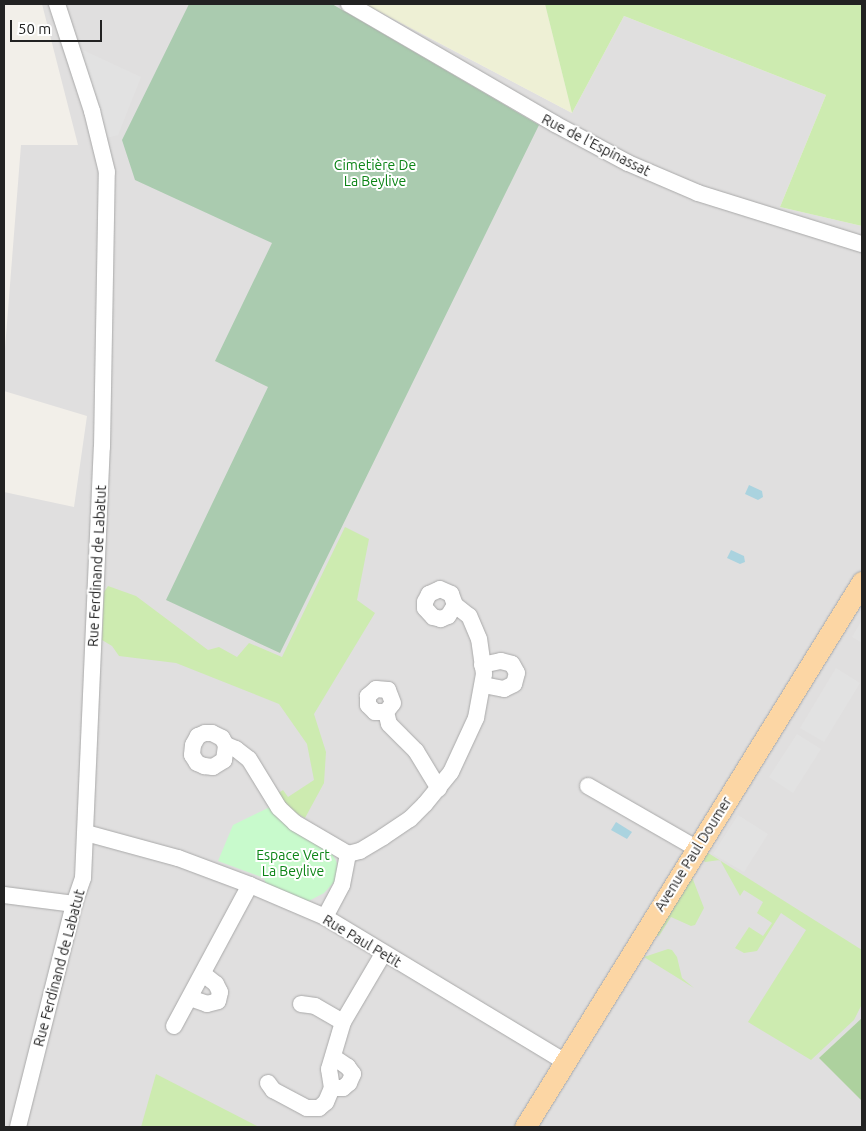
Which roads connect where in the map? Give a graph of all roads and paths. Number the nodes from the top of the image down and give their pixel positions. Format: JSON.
{"nodes":[{"id":1,"x":57,"y":4,"type":"edge"},
{"id":2,"x":349,"y":4,"type":"edge"},
{"id":3,"x":862,"y":244,"type":"edge"},
{"id":4,"x":862,"y":582,"type":"edge"},
{"id":5,"x":455,"y":605,"type":"dead end"},
{"id":6,"x":482,"y":665,"type":"junction"},
{"id":7,"x":483,"y":685,"type":"junction"},
{"id":8,"x":386,"y":712,"type":"dead end"},
{"id":9,"x":226,"y":746,"type":"dead end"},
{"id":10,"x":588,"y":786,"type":"dead end"},
{"id":11,"x":440,"y":788,"type":"junction"},
{"id":12,"x":86,"y":833,"type":"junction"},
{"id":13,"x":696,"y":848,"type":"junction"},
{"id":14,"x":348,"y":854,"type":"junction"},
{"id":15,"x":250,"y":885,"type":"junction"},
{"id":16,"x":4,"y":895,"type":"edge"},
{"id":17,"x":74,"y":904,"type":"junction"},
{"id":18,"x":325,"y":917,"type":"junction"},
{"id":19,"x":383,"y":954,"type":"junction"},
{"id":20,"x":203,"y":974,"type":"junction"},
{"id":21,"x":190,"y":998,"type":"junction"},
{"id":22,"x":301,"y":1004,"type":"dead end"},
{"id":23,"x":343,"y":1022,"type":"junction"},
{"id":24,"x":174,"y":1026,"type":"dead end"},
{"id":25,"x":333,"y":1057,"type":"junction"},
{"id":26,"x":565,"y":1062,"type":"junction"},
{"id":27,"x":268,"y":1083,"type":"dead end"},
{"id":28,"x":332,"y":1088,"type":"junction"},
{"id":29,"x":18,"y":1127,"type":"edge"},
{"id":30,"x":525,"y":1127,"type":"edge"}],
"edges":[{"from":1,"to":12,"type":"street","name":"Rue Ferdinand de Labatut"},
{"from":2,"to":3,"type":"street","name":"Rue de l'Espinassat"},
{"from":4,"to":13,"type":"main road","name":"Avenue Paul Doumer"},
{"from":5,"to":6,"type":"street"},
{"from":6,"to":7,"type":"street"},
{"from":6,"to":7,"type":"street"},
{"from":7,"to":11,"type":"street"},
{"from":8,"to":11,"type":"street"},
{"from":9,"to":14,"type":"street"},
{"from":10,"to":13,"type":"street"},
{"from":11,"to":14,"type":"street"},
{"from":12,"to":15,"type":"street","name":"Rue Paul Petit"},
{"from":12,"to":17,"type":"street","name":"Rue Ferdinand de Labatut"},
{"from":13,"to":26,"type":"main road","name":"Avenue Paul Doumer"},
{"from":14,"to":18,"type":"street"},
{"from":15,"to":18,"type":"street","name":"Rue Paul Petit"},
{"from":15,"to":20,"type":"street"},
{"from":16,"to":17,"type":"street"},
{"from":17,"to":29,"type":"street","name":"Rue Ferdinand de Labatut"},
{"from":18,"to":19,"type":"street","name":"Rue Paul Petit"},
{"from":19,"to":23,"type":"street"},
{"from":19,"to":26,"type":"street","name":"Rue Paul Petit"},
{"from":20,"to":21,"type":"street"},
{"from":20,"to":21,"type":"street"},
{"from":21,"to":24,"type":"street"},
{"from":22,"to":23,"type":"street"},
{"from":23,"to":25,"type":"street"},
{"from":25,"to":28,"type":"street"},
{"from":25,"to":28,"type":"street"},
{"from":26,"to":30,"type":"main road","name":"Avenue Paul Doumer"},
{"from":27,"to":28,"type":"street"}]}
